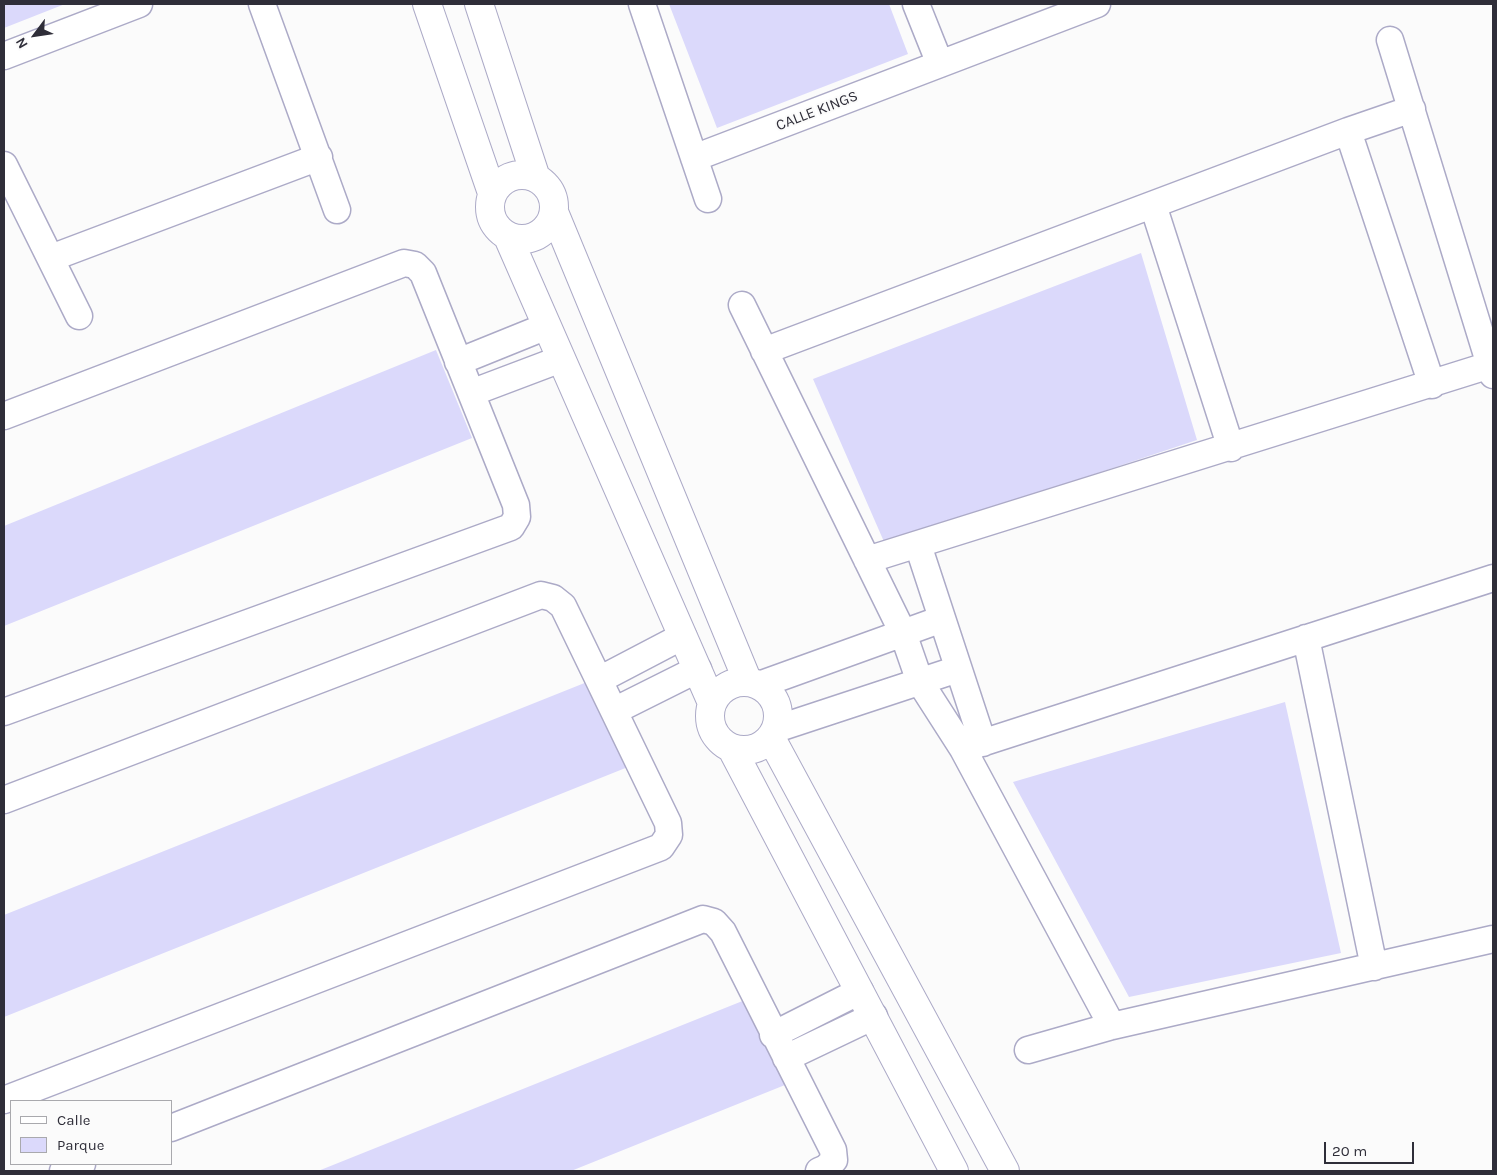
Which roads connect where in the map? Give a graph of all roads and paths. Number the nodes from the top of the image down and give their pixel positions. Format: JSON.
{"nodes":[{"id":1,"x":138,"y":4,"type":"edge"},
{"id":2,"x":262,"y":4,"type":"edge"},
{"id":3,"x":427,"y":4,"type":"edge"},
{"id":4,"x":478,"y":4,"type":"edge"},
{"id":5,"x":642,"y":4,"type":"edge"},
{"id":6,"x":916,"y":4,"type":"edge"},
{"id":7,"x":1097,"y":4,"type":"edge"},
{"id":8,"x":1390,"y":40,"type":"dead end"},
{"id":9,"x":4,"y":56,"type":"edge"},
{"id":10,"x":940,"y":64,"type":"junction"},
{"id":11,"x":1412,"y":109,"type":"junction"},
{"id":12,"x":1348,"y":131,"type":"junction"},
{"id":13,"x":319,"y":157,"type":"junction"},
{"id":14,"x":694,"y":158,"type":"junction"},
{"id":15,"x":4,"y":165,"type":"edge"},
{"id":16,"x":536,"y":178,"type":"junction"},
{"id":17,"x":492,"y":193,"type":"junction"},
{"id":18,"x":708,"y":199,"type":"dead end"},
{"id":19,"x":1153,"y":204,"type":"junction"},
{"id":20,"x":337,"y":210,"type":"dead end"},
{"id":21,"x":554,"y":212,"type":"junction"},
{"id":22,"x":508,"y":237,"type":"junction"},
{"id":23,"x":51,"y":258,"type":"junction"},
{"id":24,"x":742,"y":305,"type":"dead end"},
{"id":25,"x":79,"y":316,"type":"dead end"},
{"id":26,"x":547,"y":326,"type":"junction"},
{"id":27,"x":764,"y":351,"type":"junction"},
{"id":28,"x":561,"y":359,"type":"junction"},
{"id":29,"x":458,"y":362,"type":"junction"},
{"id":30,"x":1492,"y":370,"type":"edge"},
{"id":31,"x":1432,"y":385,"type":"junction"},
{"id":32,"x":471,"y":393,"type":"junction"},
{"id":33,"x":4,"y":416,"type":"edge"},
{"id":34,"x":1231,"y":448,"type":"junction"},
{"id":35,"x":918,"y":545,"type":"junction"},
{"id":36,"x":867,"y":560,"type":"junction"},
{"id":37,"x":1493,"y":578,"type":"edge"},
{"id":38,"x":942,"y":619,"type":"junction"},
{"id":39,"x":903,"y":633,"type":"junction"},
{"id":40,"x":683,"y":636,"type":"junction"},
{"id":41,"x":1306,"y":638,"type":"junction"},
{"id":42,"x":698,"y":669,"type":"junction"},
{"id":43,"x":958,"y":669,"type":"junction"},
{"id":44,"x":599,"y":680,"type":"junction"},
{"id":45,"x":920,"y":682,"type":"junction"},
{"id":46,"x":754,"y":684,"type":"junction"},
{"id":47,"x":712,"y":703,"type":"junction"},
{"id":48,"x":614,"y":711,"type":"junction"},
{"id":49,"x":4,"y":712,"type":"edge"},
{"id":50,"x":773,"y":733,"type":"junction"},
{"id":51,"x":973,"y":746,"type":"junction"},
{"id":52,"x":732,"y":749,"type":"junction"},
{"id":53,"x":4,"y":800,"type":"edge"},
{"id":54,"x":1493,"y":939,"type":"edge"},
{"id":55,"x":1374,"y":967,"type":"junction"},
{"id":56,"x":860,"y":991,"type":"junction"},
{"id":57,"x":874,"y":1016,"type":"junction"},
{"id":58,"x":1112,"y":1026,"type":"junction"},
{"id":59,"x":773,"y":1035,"type":"junction"},
{"id":60,"x":1028,"y":1050,"type":"dead end"},
{"id":61,"x":786,"y":1058,"type":"junction"},
{"id":62,"x":4,"y":1100,"type":"edge"},
{"id":63,"x":980,"y":1123,"type":"junction"},
{"id":64,"x":172,"y":1128,"type":"edge"},
{"id":65,"x":939,"y":1138,"type":"junction"},
{"id":66,"x":79,"y":1165,"type":"edge"},
{"id":67,"x":63,"y":1171,"type":"edge"},
{"id":68,"x":819,"y":1171,"type":"edge"},
{"id":69,"x":954,"y":1171,"type":"edge"},
{"id":70,"x":1005,"y":1171,"type":"edge"}],
"edges":[{"from":1,"to":9,"type":"street"},
{"from":2,"to":13,"type":"street"},
{"from":3,"to":17,"type":"street"},
{"from":4,"to":16,"type":"street"},
{"from":5,"to":14,"type":"street"},
{"from":6,"to":10,"type":"street"},
{"from":7,"to":10,"type":"street","name":"CALLE KINGS"},
{"from":8,"to":11,"type":"street"},
{"from":10,"to":14,"type":"street","name":"CALLE KINGS"},
{"from":11,"to":12,"type":"street"},
{"from":11,"to":30,"type":"street"},
{"from":12,"to":19,"type":"street"},
{"from":12,"to":31,"type":"street"},
{"from":13,"to":20,"type":"street"},
{"from":13,"to":23,"type":"street"},
{"from":14,"to":18,"type":"street"},
{"from":15,"to":23,"type":"street"},
{"from":16,"to":17,"type":"street"},
{"from":16,"to":21,"type":"street"},
{"from":17,"to":22,"type":"street"},
{"from":19,"to":27,"type":"street"},
{"from":19,"to":34,"type":"street"},
{"from":21,"to":22,"type":"street"},
{"from":21,"to":46,"type":"street"},
{"from":22,"to":26,"type":"street"},
{"from":23,"to":25,"type":"street"},
{"from":24,"to":27,"type":"street"},
{"from":26,"to":28,"type":"street"},
{"from":26,"to":29,"type":"street"},
{"from":27,"to":36,"type":"street"},
{"from":28,"to":32,"type":"street"},
{"from":28,"to":40,"type":"street"},
{"from":29,"to":32,"type":"street"},
{"from":29,"to":33,"type":"street"},
{"from":30,"to":31,"type":"street"},
{"from":31,"to":34,"type":"street"},
{"from":32,"to":49,"type":"street"},
{"from":34,"to":35,"type":"street"},
{"from":35,"to":36,"type":"street"},
{"from":35,"to":38,"type":"street"},
{"from":36,"to":39,"type":"street"},
{"from":37,"to":41,"type":"street"},
{"from":38,"to":39,"type":"street"},
{"from":38,"to":43,"type":"street"},
{"from":39,"to":45,"type":"street"},
{"from":39,"to":46,"type":"street"},
{"from":40,"to":42,"type":"street"},
{"from":40,"to":44,"type":"street"},
{"from":41,"to":51,"type":"street"},
{"from":41,"to":55,"type":"street"},
{"from":42,"to":47,"type":"street"},
{"from":42,"to":48,"type":"street"},
{"from":43,"to":45,"type":"street"},
{"from":43,"to":51,"type":"street"},
{"from":44,"to":48,"type":"street"},
{"from":44,"to":53,"type":"street"},
{"from":45,"to":50,"type":"street"},
{"from":45,"to":51,"type":"street"},
{"from":46,"to":47,"type":"street"},
{"from":46,"to":50,"type":"street"},
{"from":47,"to":52,"type":"street"},
{"from":48,"to":62,"type":"street"},
{"from":50,"to":52,"type":"street"},
{"from":50,"to":63,"type":"street"},
{"from":51,"to":58,"type":"street"},
{"from":52,"to":56,"type":"street"},
{"from":54,"to":55,"type":"street"},
{"from":55,"to":58,"type":"street"},
{"from":56,"to":57,"type":"street"},
{"from":56,"to":59,"type":"street"},
{"from":57,"to":61,"type":"street"},
{"from":57,"to":65,"type":"street"},
{"from":58,"to":60,"type":"street"},
{"from":59,"to":61,"type":"street"},
{"from":59,"to":64,"type":"street"},
{"from":61,"to":68,"type":"street"},
{"from":63,"to":65,"type":"street"},
{"from":63,"to":70,"type":"street"},
{"from":65,"to":69,"type":"street"},
{"from":66,"to":67,"type":"street"}]}
